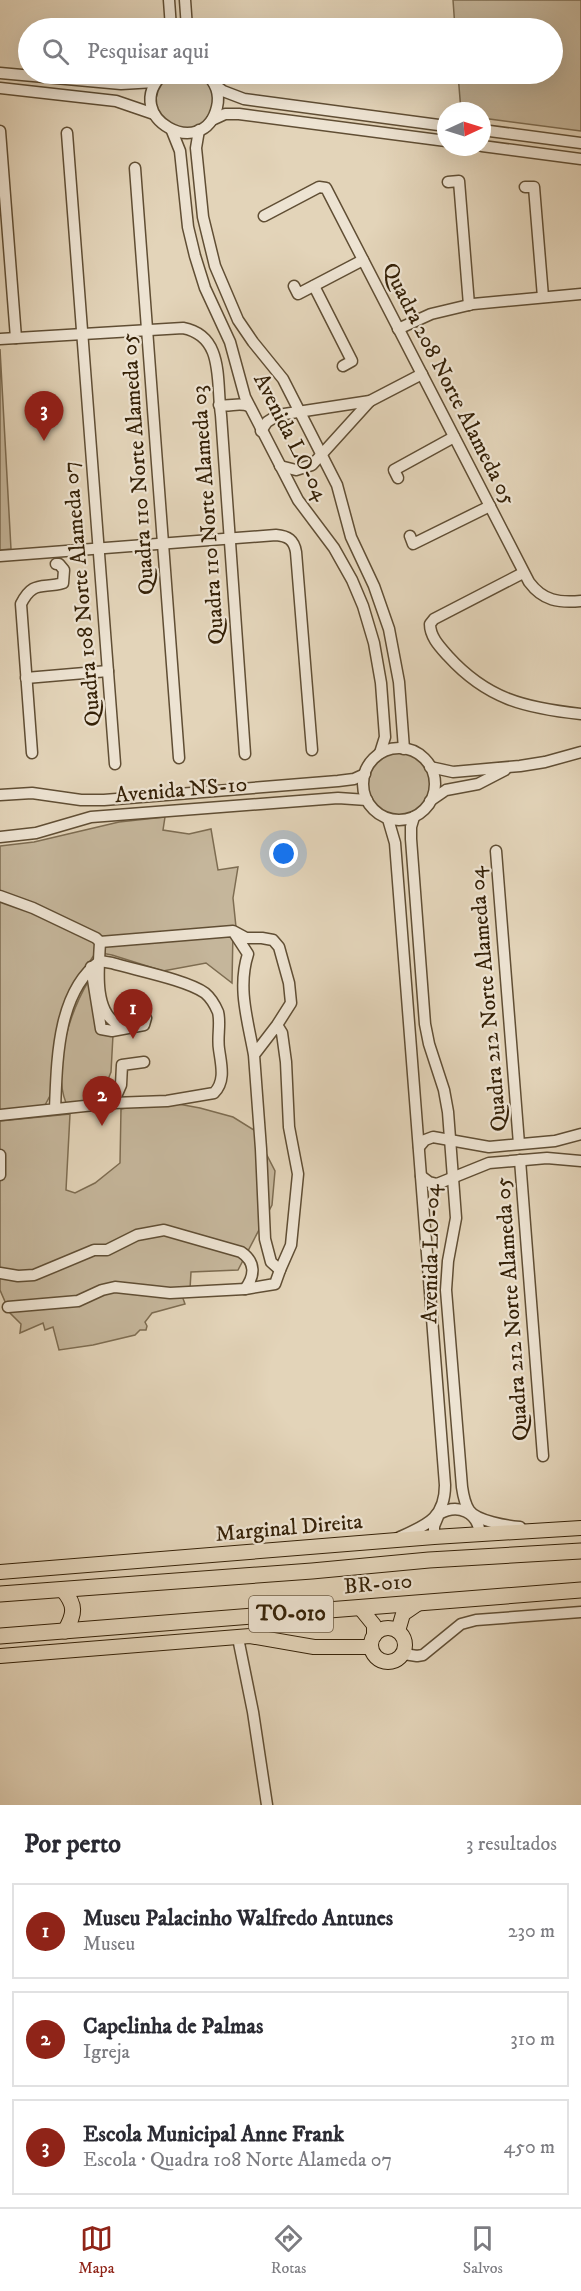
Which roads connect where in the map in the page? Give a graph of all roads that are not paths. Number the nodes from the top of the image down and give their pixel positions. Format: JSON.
{"nodes":[{"id":1,"x":169,"y":0,"type":"edge"},
{"id":2,"x":185,"y":0,"type":"edge"},
{"id":3,"x":170,"y":18,"type":"edge"},
{"id":4,"x":186,"y":18,"type":"edge"},
{"id":5,"x":0,"y":72,"type":"edge"},
{"id":6,"x":18,"y":74,"type":"edge"},
{"id":7,"x":157,"y":84,"type":"edge"},
{"id":8,"x":215,"y":85,"type":"joint"},
{"id":9,"x":0,"y":88,"type":"edge"},
{"id":10,"x":154,"y":114,"type":"junction"},
{"id":11,"x":212,"y":120,"type":"junction"},
{"id":12,"x":437,"y":125,"type":"edge"},
{"id":13,"x":199,"y":130,"type":"junction"},
{"id":14,"x":0,"y":131,"type":"edge"},
{"id":15,"x":172,"y":131,"type":"junction"},
{"id":16,"x":491,"y":131,"type":"edge"},
{"id":17,"x":67,"y":133,"type":"dead end"},
{"id":18,"x":437,"y":140,"type":"edge"},
{"id":19,"x":581,"y":143,"type":"edge"},
{"id":20,"x":491,"y":147,"type":"edge"},
{"id":21,"x":581,"y":159,"type":"edge"},
{"id":22,"x":135,"y":168,"type":"dead end"},
{"id":23,"x":448,"y":182,"type":"dead end"},
{"id":24,"x":525,"y":188,"type":"dead end"},
{"id":25,"x":264,"y":216,"type":"dead end"},
{"id":26,"x":3,"y":218,"type":"edge"},
{"id":27,"x":363,"y":260,"type":"junction"},
{"id":28,"x":294,"y":285,"type":"dead end"},
{"id":29,"x":314,"y":286,"type":"junction"},
{"id":30,"x":581,"y":294,"type":"edge"},
{"id":31,"x":543,"y":297,"type":"junction"},
{"id":32,"x":469,"y":305,"type":"junction"},
{"id":33,"x":147,"y":329,"type":"junction"},
{"id":34,"x":398,"y":329,"type":"junction"},
{"id":35,"x":81,"y":334,"type":"junction"},
{"id":36,"x":16,"y":338,"type":"junction"},
{"id":37,"x":0,"y":339,"type":"edge"},
{"id":38,"x":235,"y":359,"type":"junction"},
{"id":39,"x":343,"y":366,"type":"dead end"},
{"id":40,"x":219,"y":373,"type":"junction"},
{"id":41,"x":422,"y":374,"type":"junction"},
{"id":42,"x":370,"y":401,"type":"junction"},
{"id":43,"x":249,"y":406,"type":"junction"},
{"id":44,"x":223,"y":409,"type":"junction"},
{"id":45,"x":300,"y":411,"type":"junction"},
{"id":46,"x":261,"y":431,"type":"junction"},
{"id":47,"x":454,"y":437,"type":"junction"},
{"id":48,"x":322,"y":453,"type":"junction"},
{"id":49,"x":280,"y":466,"type":"junction"},
{"id":50,"x":398,"y":478,"type":"dead end"},
{"id":51,"x":490,"y":506,"type":"junction"},
{"id":52,"x":410,"y":536,"type":"dead end"},
{"id":53,"x":228,"y":539,"type":"junction"},
{"id":54,"x":164,"y":543,"type":"junction"},
{"id":55,"x":98,"y":548,"type":"junction"},
{"id":56,"x":0,"y":556,"type":"edge"},
{"id":57,"x":56,"y":564,"type":"dead end"},
{"id":58,"x":524,"y":573,"type":"junction"},
{"id":59,"x":581,"y":601,"type":"edge"},
{"id":60,"x":108,"y":671,"type":"junction"},
{"id":61,"x":26,"y":678,"type":"junction"},
{"id":62,"x":581,"y":714,"type":"edge"},
{"id":63,"x":404,"y":749,"type":"junction"},
{"id":64,"x":312,"y":750,"type":"dead end"},
{"id":65,"x":581,"y":752,"type":"edge"},
{"id":66,"x":32,"y":753,"type":"dead end"},
{"id":67,"x":380,"y":753,"type":"junction"},
{"id":68,"x":245,"y":754,"type":"dead end"},
{"id":69,"x":179,"y":758,"type":"dead end"},
{"id":70,"x":115,"y":764,"type":"dead end"},
{"id":71,"x":430,"y":766,"type":"junction"},
{"id":72,"x":520,"y":766,"type":"junction"},
{"id":73,"x":365,"y":774,"type":"junction"},
{"id":74,"x":0,"y":795,"type":"edge"},
{"id":75,"x":367,"y":800,"type":"junction"},
{"id":76,"x":430,"y":801,"type":"junction"},
{"id":77,"x":414,"y":817,"type":"junction"},
{"id":78,"x":388,"y":819,"type":"junction"},
{"id":79,"x":0,"y":837,"type":"edge"},
{"id":80,"x":496,"y":851,"type":"dead end"},
{"id":81,"x":0,"y":896,"type":"edge"},
{"id":82,"x":233,"y":931,"type":"junction"},
{"id":83,"x":100,"y":942,"type":"junction"},
{"id":84,"x":96,"y":964,"type":"junction"},
{"id":85,"x":277,"y":1025,"type":"junction"},
{"id":86,"x":254,"y":1055,"type":"junction"},
{"id":87,"x":144,"y":1062,"type":"dead end"},
{"id":88,"x":113,"y":1103,"type":"junction"},
{"id":89,"x":56,"y":1109,"type":"junction"},
{"id":90,"x":0,"y":1115,"type":"edge"},
{"id":91,"x":581,"y":1134,"type":"edge"},
{"id":92,"x":450,"y":1139,"type":"junction"},
{"id":93,"x":519,"y":1144,"type":"junction"},
{"id":94,"x":419,"y":1147,"type":"junction"},
{"id":95,"x":0,"y":1155,"type":"edge"},
{"id":96,"x":520,"y":1160,"type":"junction"},
{"id":97,"x":581,"y":1161,"type":"edge"},
{"id":98,"x":0,"y":1176,"type":"edge"},
{"id":99,"x":421,"y":1176,"type":"junction"},
{"id":100,"x":453,"y":1178,"type":"junction"},
{"id":101,"x":280,"y":1270,"type":"junction"},
{"id":102,"x":0,"y":1273,"type":"edge"},
{"id":103,"x":245,"y":1288,"type":"junction"},
{"id":104,"x":8,"y":1307,"type":"dead end"},
{"id":105,"x":543,"y":1456,"type":"dead end"},
{"id":106,"x":439,"y":1514,"type":"junction"},
{"id":107,"x":471,"y":1514,"type":"junction"},
{"id":108,"x":581,"y":1528,"type":"edge"},
{"id":109,"x":556,"y":1530,"type":"junction"},
{"id":110,"x":480,"y":1534,"type":"junction"},
{"id":111,"x":434,"y":1537,"type":"junction"},
{"id":112,"x":394,"y":1540,"type":"junction"},
{"id":113,"x":581,"y":1551,"type":"edge"},
{"id":114,"x":0,"y":1572,"type":"edge"},
{"id":115,"x":63,"y":1590,"type":"junction"},
{"id":116,"x":581,"y":1590,"type":"edge"},
{"id":117,"x":0,"y":1594,"type":"edge"},
{"id":118,"x":419,"y":1603,"type":"junction"},
{"id":119,"x":361,"y":1609,"type":"junction"},
{"id":120,"x":581,"y":1612,"type":"edge"},
{"id":121,"x":65,"y":1631,"type":"junction"},
{"id":122,"x":398,"y":1631,"type":"junction"},
{"id":123,"x":0,"y":1636,"type":"edge"},
{"id":124,"x":238,"y":1638,"type":"junction"},
{"id":125,"x":373,"y":1642,"type":"junction"},
{"id":126,"x":404,"y":1654,"type":"junction"},
{"id":127,"x":0,"y":1656,"type":"edge"},
{"id":128,"x":267,"y":1805,"type":"edge"}],
"edges":[{"from":1,"to":3,"type":"street"},
{"from":2,"to":4,"type":"street"},
{"from":5,"to":6,"type":"street"},
{"from":7,"to":10,"type":"street"},
{"from":8,"to":11,"type":"street"},
{"from":8,"to":12,"type":"street"},
{"from":9,"to":10,"type":"street"},
{"from":10,"to":15,"type":"street"},
{"from":11,"to":13,"type":"street"},
{"from":11,"to":18,"type":"street"},
{"from":13,"to":15,"type":"street"},
{"from":13,"to":45,"type":"street","name":"Avenida LO-04"},
{"from":14,"to":26,"type":"street"},
{"from":15,"to":38,"type":"street","name":"Avenida LO-04"},
{"from":16,"to":19,"type":"street"},
{"from":17,"to":35,"type":"street","name":"Quadra 108 Norte Alameda 07"},
{"from":20,"to":21,"type":"street"},
{"from":22,"to":33,"type":"street","name":"Quadra 110 Norte Alameda 05"},
{"from":23,"to":32,"type":"street"},
{"from":24,"to":31,"type":"street"},
{"from":25,"to":27,"type":"street","name":"Quadra 208 Norte Alameda 05"},
{"from":26,"to":36,"type":"street"},
{"from":27,"to":29,"type":"street"},
{"from":27,"to":34,"type":"street","name":"Quadra 208 Norte Alameda 05"},
{"from":28,"to":29,"type":"street"},
{"from":29,"to":39,"type":"street"},
{"from":30,"to":31,"type":"street"},
{"from":31,"to":32,"type":"street"},
{"from":32,"to":34,"type":"street"},
{"from":33,"to":35,"type":"street","name":"Quadra 110 Norte Alameda 03"},
{"from":33,"to":40,"type":"street","name":"Quadra 110 Norte Alameda 03"},
{"from":33,"to":54,"type":"street","name":"Quadra 110 Norte Alameda 05"},
{"from":34,"to":41,"type":"street","name":"Quadra 208 Norte Alameda 05"},
{"from":35,"to":36,"type":"street","name":"Quadra 110 Norte Alameda 03"},
{"from":35,"to":55,"type":"street","name":"Quadra 108 Norte Alameda 07"},
{"from":36,"to":37,"type":"street","name":"Quadra 110 Norte Alameda 03"},
{"from":38,"to":40,"type":"street"},
{"from":38,"to":43,"type":"street","name":"Avenida LO-04"},
{"from":40,"to":44,"type":"street","name":"Quadra 110 Norte Alameda 03"},
{"from":41,"to":42,"type":"street"},
{"from":41,"to":47,"type":"street","name":"Quadra 208 Norte Alameda 05"},
{"from":42,"to":45,"type":"street"},
{"from":42,"to":48,"type":"street"},
{"from":43,"to":44,"type":"street"},
{"from":43,"to":46,"type":"street","name":"Avenida LO-04"},
{"from":44,"to":53,"type":"street","name":"Quadra 110 Norte Alameda 03"},
{"from":45,"to":46,"type":"street"},
{"from":45,"to":48,"type":"street","name":"Avenida LO-04"},
{"from":46,"to":49,"type":"street","name":"Avenida LO-04"},
{"from":47,"to":50,"type":"street"},
{"from":47,"to":51,"type":"street","name":"Quadra 208 Norte Alameda 05"},
{"from":48,"to":49,"type":"street"},
{"from":48,"to":63,"type":"street","name":"Avenida LO-04"},
{"from":49,"to":67,"type":"street","name":"Avenida LO-04"},
{"from":51,"to":52,"type":"street"},
{"from":51,"to":58,"type":"street","name":"Quadra 208 Norte Alameda 05"},
{"from":53,"to":54,"type":"street"},
{"from":53,"to":64,"type":"street"},
{"from":53,"to":68,"type":"street","name":"Quadra 110 Norte Alameda 03"},
{"from":54,"to":55,"type":"street"},
{"from":54,"to":69,"type":"street","name":"Quadra 110 Norte Alameda 05"},
{"from":55,"to":56,"type":"street"},
{"from":55,"to":60,"type":"street","name":"Quadra 108 Norte Alameda 07"},
{"from":57,"to":61,"type":"street"},
{"from":58,"to":59,"type":"street","name":"Quadra 208 Norte Alameda 05"},
{"from":58,"to":62,"type":"street"},
{"from":60,"to":61,"type":"street"},
{"from":60,"to":70,"type":"street","name":"Quadra 108 Norte Alameda 07"},
{"from":61,"to":66,"type":"street"},
{"from":63,"to":67,"type":"street"},
{"from":63,"to":71,"type":"street"},
{"from":65,"to":72,"type":"street"},
{"from":67,"to":73,"type":"street"},
{"from":71,"to":72,"type":"street"},
{"from":71,"to":76,"type":"street"},
{"from":72,"to":76,"type":"street"},
{"from":73,"to":74,"type":"street","name":"Avenida NS-10"},
{"from":73,"to":75,"type":"street"},
{"from":75,"to":78,"type":"street"},
{"from":75,"to":79,"type":"street","name":"Avenida NS-10"},
{"from":76,"to":77,"type":"street"},
{"from":77,"to":78,"type":"street"},
{"from":77,"to":92,"type":"street","name":"Avenida LO-04"},
{"from":78,"to":94,"type":"street","name":"Avenida LO-04"},
{"from":80,"to":93,"type":"street","name":"Quadra 212 Norte Alameda 04"},
{"from":81,"to":83,"type":"street"},
{"from":82,"to":83,"type":"street"},
{"from":82,"to":85,"type":"street"},
{"from":82,"to":86,"type":"street"},
{"from":83,"to":84,"type":"street"},
{"from":84,"to":84,"type":"street"},
{"from":84,"to":88,"type":"street"},
{"from":84,"to":89,"type":"street"},
{"from":85,"to":86,"type":"street"},
{"from":85,"to":101,"type":"street"},
{"from":86,"to":101,"type":"street"},
{"from":87,"to":88,"type":"street"},
{"from":88,"to":89,"type":"street"},
{"from":89,"to":90,"type":"street"},
{"from":91,"to":93,"type":"street"},
{"from":92,"to":93,"type":"street"},
{"from":92,"to":94,"type":"street"},
{"from":92,"to":100,"type":"street","name":"Avenida LO-04"},
{"from":94,"to":99,"type":"street","name":"Avenida LO-04"},
{"from":95,"to":98,"type":"street"},
{"from":96,"to":97,"type":"street"},
{"from":96,"to":100,"type":"street"},
{"from":96,"to":105,"type":"street","name":"Quadra 212 Norte Alameda 05"},
{"from":99,"to":100,"type":"street"},
{"from":99,"to":106,"type":"street","name":"Avenida LO-04"},
{"from":100,"to":107,"type":"street","name":"Avenida LO-04"},
{"from":101,"to":103,"type":"street"},
{"from":102,"to":103,"type":"street"},
{"from":103,"to":104,"type":"street"},
{"from":106,"to":107,"type":"street"},
{"from":106,"to":111,"type":"street","name":"Avenida LO-04"},
{"from":106,"to":112,"type":"street"},
{"from":107,"to":109,"type":"street"},
{"from":107,"to":110,"type":"street","name":"Avenida LO-04"},
{"from":108,"to":109,"type":"main road","name":"Marginal Direita"},
{"from":109,"to":110,"type":"main road","name":"Marginal Direita"},
{"from":110,"to":111,"type":"main road","name":"Marginal Direita"},
{"from":111,"to":112,"type":"main road","name":"Marginal Direita"},
{"from":112,"to":114,"type":"main road","name":"Marginal Direita"},
{"from":113,"to":115,"type":"highway","name":"BR-010","number":"TO-010"},
{"from":115,"to":117,"type":"highway","name":"BR-010","number":"TO-010"},
{"from":115,"to":121,"type":"highway"},
{"from":116,"to":118,"type":"highway","name":"BR-010","number":"TO-010"},
{"from":118,"to":119,"type":"highway","name":"BR-010","number":"TO-010"},
{"from":118,"to":122,"type":"main road"},
{"from":119,"to":121,"type":"highway","name":"BR-010","number":"TO-010"},
{"from":119,"to":125,"type":"main road"},
{"from":120,"to":126,"type":"street"},
{"from":121,"to":123,"type":"highway","name":"BR-010","number":"TO-010"},
{"from":122,"to":125,"type":"main road"},
{"from":122,"to":126,"type":"main road"},
{"from":124,"to":125,"type":"main road"},
{"from":124,"to":127,"type":"main road"},
{"from":124,"to":128,"type":"street"},
{"from":125,"to":126,"type":"main road"}]}
